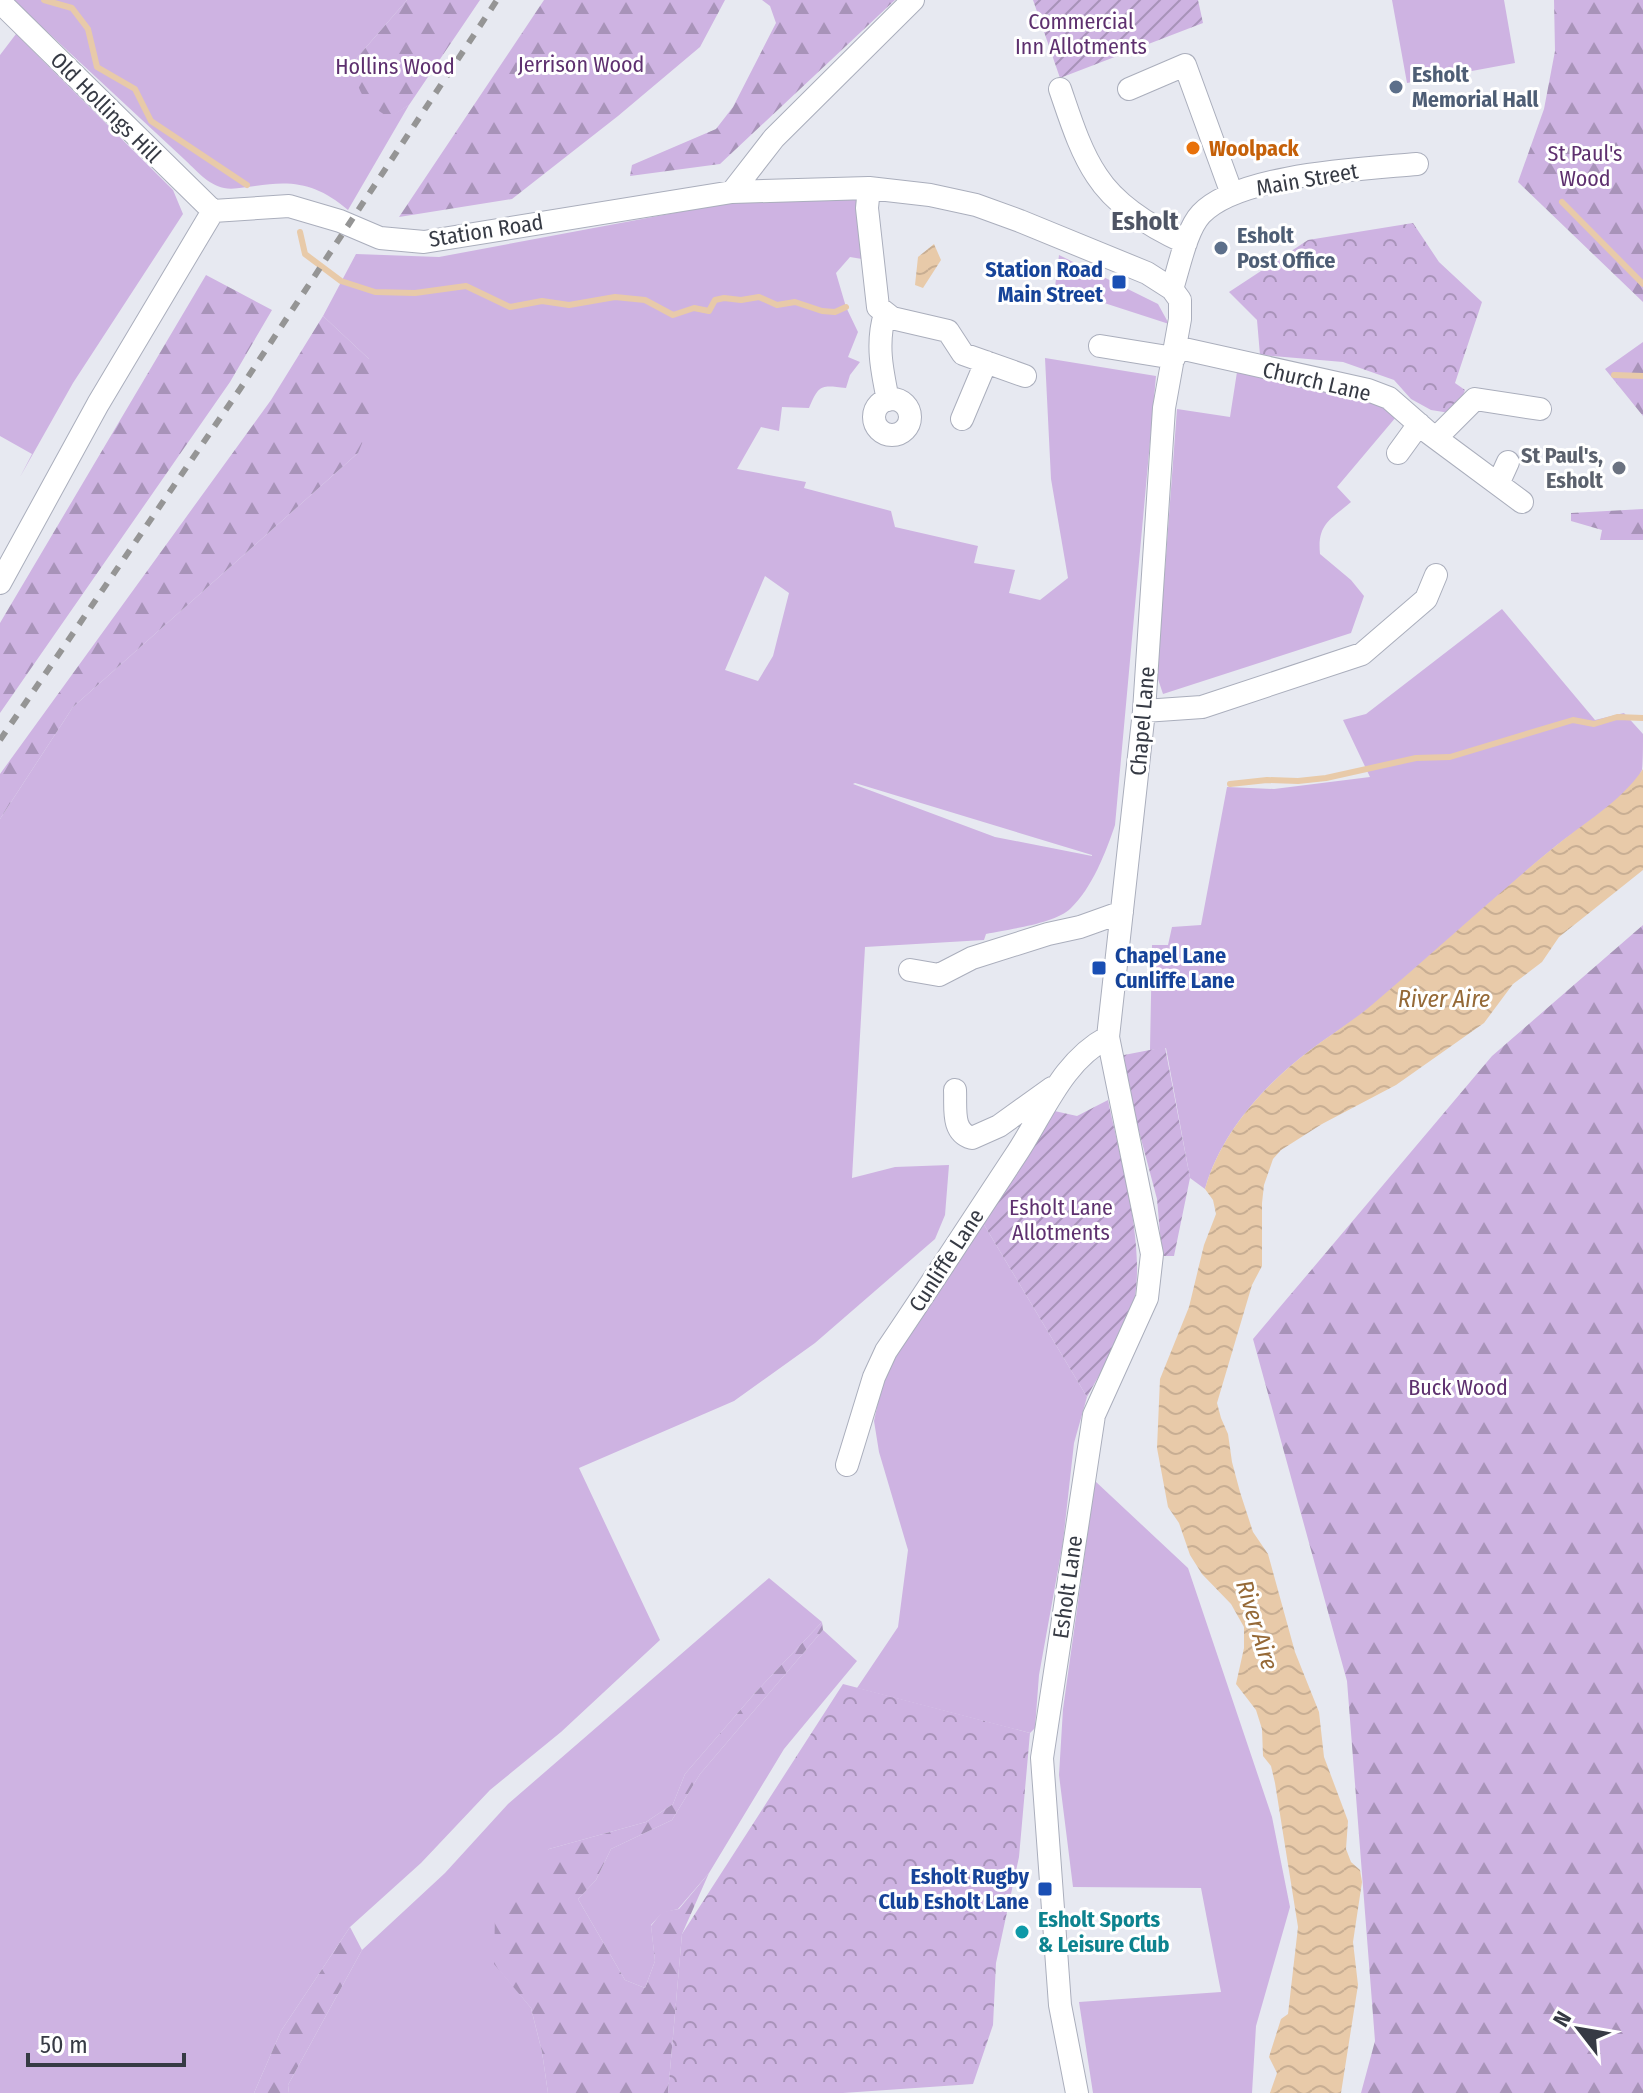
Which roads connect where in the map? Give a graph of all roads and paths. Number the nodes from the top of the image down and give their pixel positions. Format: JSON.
{"nodes":[{"id":1,"x":913,"y":0,"type":"edge"},
{"id":2,"x":0,"y":2,"type":"edge"},
{"id":3,"x":1060,"y":89,"type":"dead end"},
{"id":4,"x":1129,"y":89,"type":"dead end"},
{"id":5,"x":1417,"y":164,"type":"dead end"},
{"id":6,"x":869,"y":188,"type":"junction"},
{"id":7,"x":732,"y":192,"type":"junction"},
{"id":8,"x":1232,"y":194,"type":"junction"},
{"id":9,"x":213,"y":211,"type":"junction"},
{"id":10,"x":1186,"y":243,"type":"junction"},
{"id":11,"x":1172,"y":289,"type":"junction"},
{"id":12,"x":885,"y":314,"type":"junction"},
{"id":13,"x":1100,"y":346,"type":"dead end"},
{"id":14,"x":1174,"y":352,"type":"junction"},
{"id":15,"x":986,"y":362,"type":"junction"},
{"id":16,"x":1025,"y":376,"type":"dead end"},
{"id":17,"x":888,"y":400,"type":"dead end"},
{"id":18,"x":1540,"y":409,"type":"dead end"},
{"id":19,"x":962,"y":419,"type":"dead end"},
{"id":20,"x":1428,"y":431,"type":"junction"},
{"id":21,"x":1398,"y":453,"type":"dead end"},
{"id":22,"x":1508,"y":462,"type":"dead end"},
{"id":23,"x":1498,"y":484,"type":"junction"},
{"id":24,"x":1522,"y":502,"type":"dead end"},
{"id":25,"x":1436,"y":575,"type":"dead end"},
{"id":26,"x":0,"y":583,"type":"edge"},
{"id":27,"x":1144,"y":711,"type":"junction"},
{"id":28,"x":1122,"y":912,"type":"junction"},
{"id":29,"x":910,"y":970,"type":"dead end"},
{"id":30,"x":1108,"y":1037,"type":"junction"},
{"id":31,"x":1060,"y":1082,"type":"junction"},
{"id":32,"x":955,"y":1090,"type":"dead end"},
{"id":33,"x":1120,"y":1094,"type":"joint"},
{"id":34,"x":847,"y":1465,"type":"dead end"},
{"id":35,"x":1077,"y":2093,"type":"edge"}],
"edges":[{"from":1,"to":7,"type":"street"},
{"from":2,"to":9,"type":"street","name":"Old Hollings Hill"},
{"from":3,"to":10,"type":"street"},
{"from":4,"to":8,"type":"street"},
{"from":5,"to":8,"type":"street","name":"Main Street"},
{"from":6,"to":7,"type":"street","name":"Station Road"},
{"from":6,"to":11,"type":"street","name":"Station Road"},
{"from":6,"to":12,"type":"street"},
{"from":7,"to":9,"type":"street","name":"Station Road"},
{"from":8,"to":10,"type":"street","name":"Main Street"},
{"from":9,"to":26,"type":"street"},
{"from":10,"to":11,"type":"street","name":"Main Street"},
{"from":11,"to":14,"type":"street","name":"Main Street"},
{"from":12,"to":15,"type":"street"},
{"from":12,"to":17,"type":"street"},
{"from":13,"to":14,"type":"street","name":"Church Lane"},
{"from":14,"to":20,"type":"street","name":"Church Lane"},
{"from":14,"to":27,"type":"street","name":"Chapel Lane"},
{"from":15,"to":16,"type":"street"},
{"from":15,"to":19,"type":"street"},
{"from":18,"to":20,"type":"street"},
{"from":20,"to":21,"type":"street"},
{"from":20,"to":23,"type":"street","name":"Church Lane"},
{"from":22,"to":23,"type":"street"},
{"from":23,"to":24,"type":"street","name":"Church Lane"},
{"from":25,"to":27,"type":"street"},
{"from":27,"to":28,"type":"street","name":"Chapel Lane"},
{"from":28,"to":29,"type":"street"},
{"from":28,"to":30,"type":"street","name":"Chapel Lane"},
{"from":30,"to":31,"type":"street","name":"Cunliffe Lane"},
{"from":30,"to":33,"type":"street","name":"Chapel Lane"},
{"from":31,"to":32,"type":"street"},
{"from":31,"to":34,"type":"street","name":"Cunliffe Lane"},
{"from":33,"to":35,"type":"street","name":"Esholt Lane"}]}
